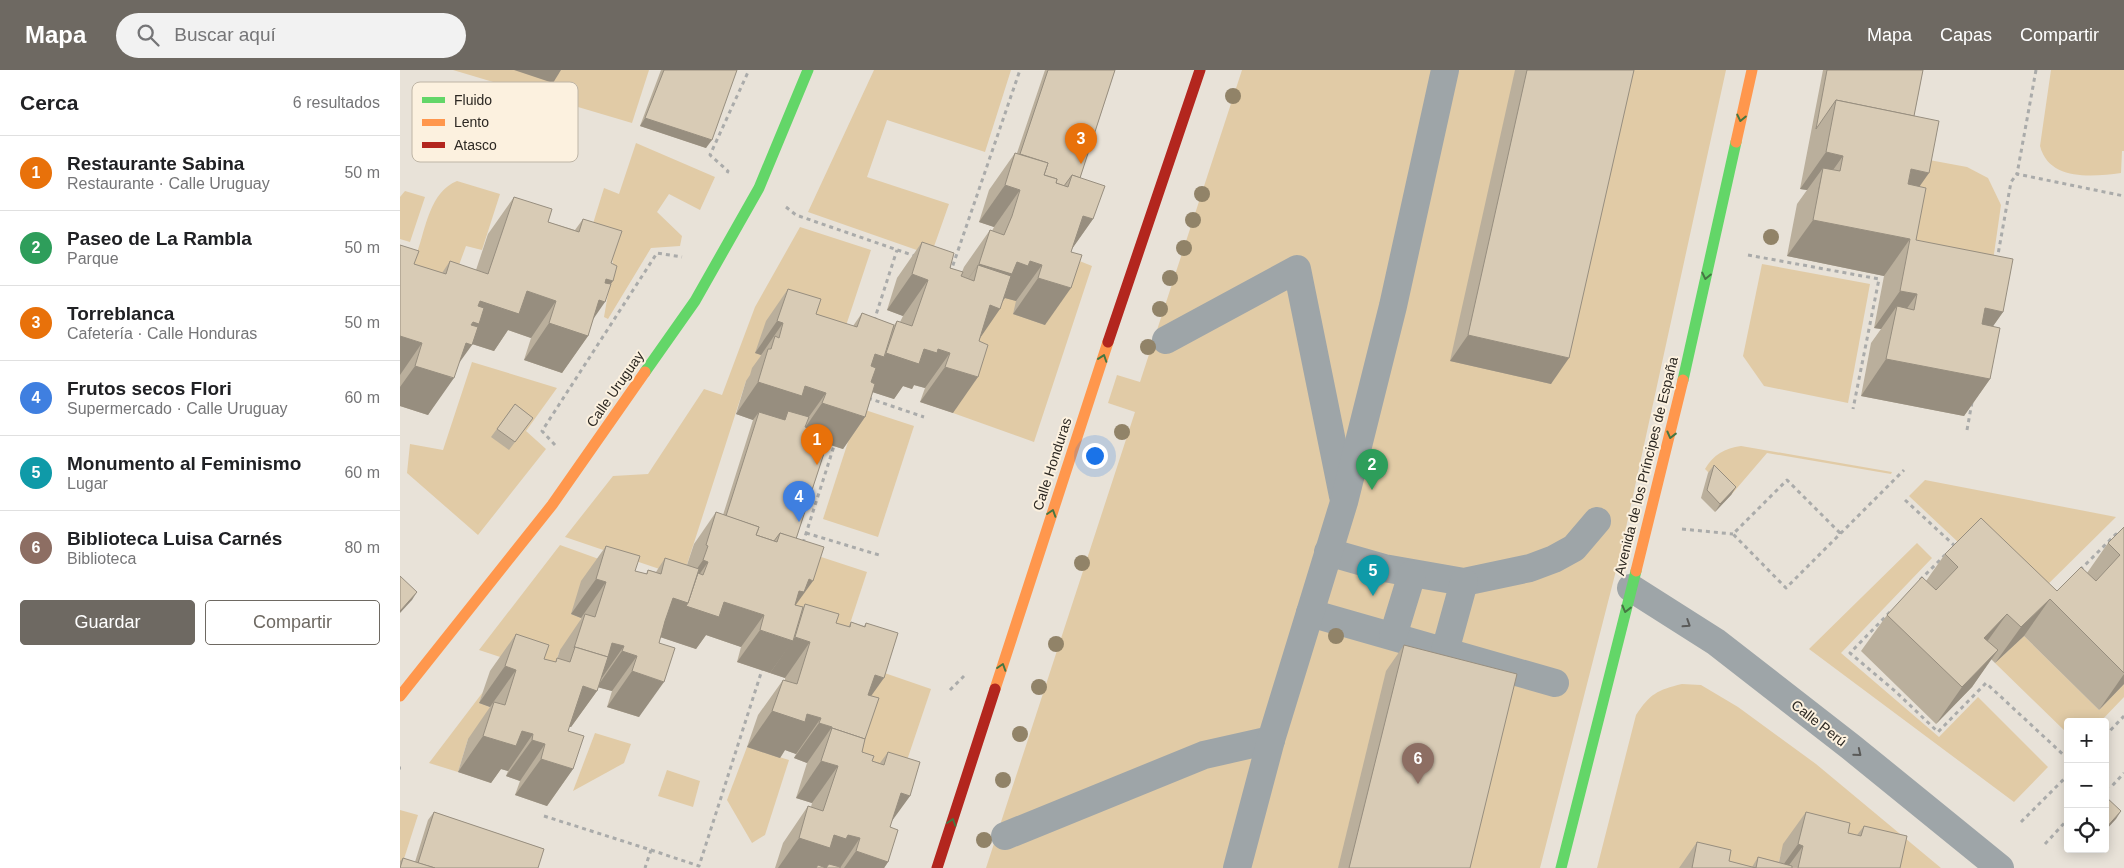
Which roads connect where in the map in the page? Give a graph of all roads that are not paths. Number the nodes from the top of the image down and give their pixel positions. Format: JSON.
{"nodes":[{"id":1,"x":808,"y":70,"type":"edge"},
{"id":2,"x":1200,"y":70,"type":"edge"},
{"id":3,"x":1444,"y":70,"type":"edge"},
{"id":4,"x":1752,"y":70,"type":"edge"},
{"id":5,"x":1166,"y":340,"type":"dead end"},
{"id":6,"x":1344,"y":502,"type":"junction"},
{"id":7,"x":1597,"y":521,"type":"dead end"},
{"id":8,"x":1328,"y":552,"type":"junction"},
{"id":9,"x":1412,"y":574,"type":"junction"},
{"id":10,"x":1464,"y":582,"type":"junction"},
{"id":11,"x":1631,"y":588,"type":"junction"},
{"id":12,"x":1310,"y":614,"type":"junction"},
{"id":13,"x":1393,"y":636,"type":"junction"},
{"id":14,"x":1445,"y":651,"type":"junction"},
{"id":15,"x":1555,"y":683,"type":"dead end"},
{"id":16,"x":400,"y":696,"type":"edge"},
{"id":17,"x":1271,"y":740,"type":"junction"},
{"id":18,"x":1005,"y":836,"type":"dead end"},
{"id":19,"x":937,"y":868,"type":"edge"},
{"id":20,"x":1237,"y":868,"type":"edge"},
{"id":21,"x":1561,"y":868,"type":"edge"},
{"id":22,"x":2000,"y":868,"type":"edge"}],
"edges":[{"from":1,"to":16,"type":"street","name":"Calle Uruguay"},
{"from":19,"to":2,"type":"street","name":"Calle Honduras","one_way":true},
{"from":3,"to":6,"type":"street"},
{"from":4,"to":11,"type":"street","name":"Avenida de los Príncipes de España","one_way":true},
{"from":5,"to":6,"type":"street"},
{"from":6,"to":8,"type":"street"},
{"from":7,"to":10,"type":"street"},
{"from":8,"to":9,"type":"street"},
{"from":8,"to":12,"type":"street"},
{"from":9,"to":10,"type":"street"},
{"from":9,"to":13,"type":"street"},
{"from":10,"to":14,"type":"street"},
{"from":11,"to":21,"type":"street","name":"Avenida de los Príncipes de España","one_way":true},
{"from":11,"to":22,"type":"street","name":"Calle Perú","one_way":true},
{"from":12,"to":13,"type":"street"},
{"from":12,"to":17,"type":"street"},
{"from":13,"to":14,"type":"street"},
{"from":14,"to":15,"type":"street"},
{"from":17,"to":18,"type":"street"},
{"from":17,"to":20,"type":"street"}]}
